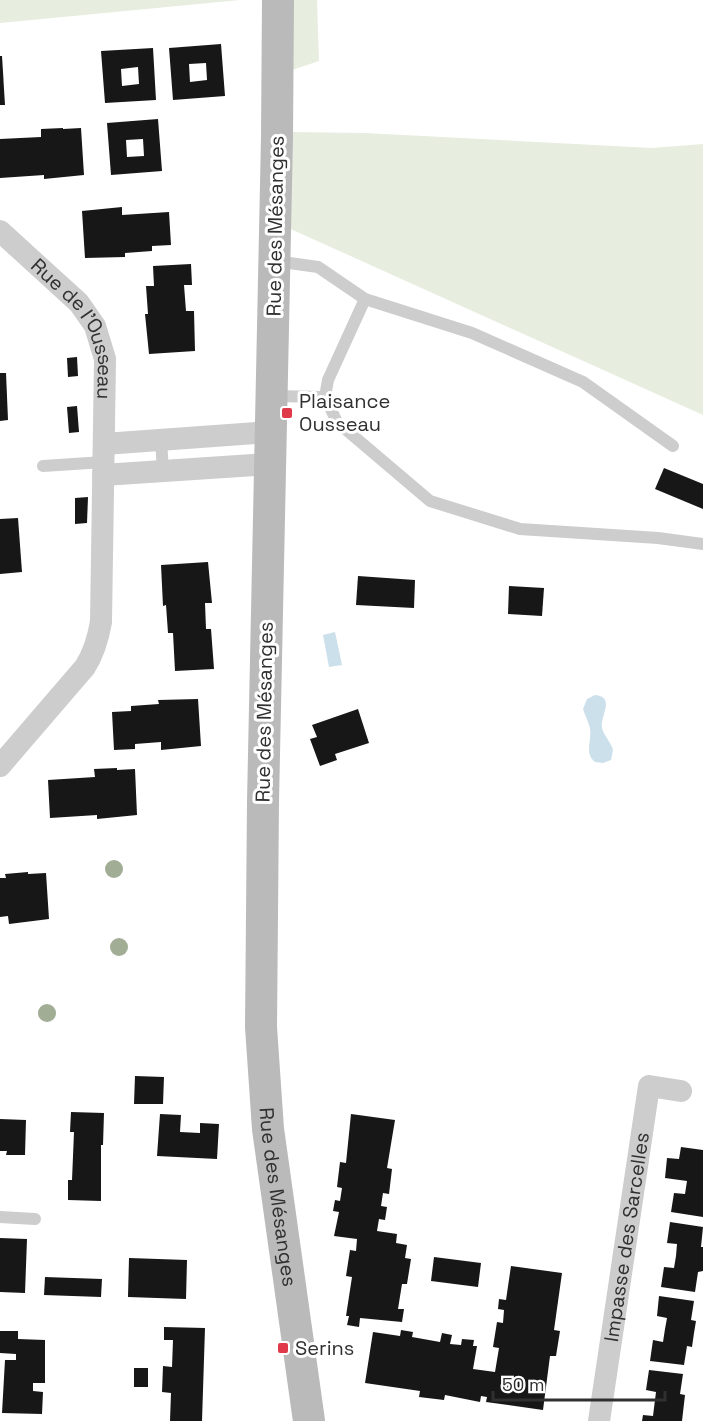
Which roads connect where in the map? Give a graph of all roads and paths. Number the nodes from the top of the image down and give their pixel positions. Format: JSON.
{"nodes":[{"id":1,"x":278,"y":0,"type":"edge"},
{"id":2,"x":0,"y":231,"type":"edge"},
{"id":3,"x":274,"y":260,"type":"junction"},
{"id":4,"x":365,"y":299,"type":"junction"},
{"id":5,"x":271,"y":396,"type":"junction"},
{"id":6,"x":325,"y":397,"type":"junction"},
{"id":7,"x":270,"y":432,"type":"junction"},
{"id":8,"x":161,"y":440,"type":"junction"},
{"id":9,"x":673,"y":446,"type":"dead end"},
{"id":10,"x":104,"y":460,"type":"junction"},
{"id":11,"x":269,"y":464,"type":"junction"},
{"id":12,"x":43,"y":466,"type":"dead end"},
{"id":13,"x":163,"y":471,"type":"junction"},
{"id":14,"x":703,"y":544,"type":"edge"},
{"id":15,"x":0,"y":766,"type":"edge"},
{"id":16,"x":681,"y":1090,"type":"dead end"},
{"id":17,"x":0,"y":1217,"type":"edge"},
{"id":18,"x":35,"y":1220,"type":"dead end"},
{"id":19,"x":309,"y":1421,"type":"edge"},
{"id":20,"x":599,"y":1421,"type":"edge"}],
"edges":[{"from":1,"to":3,"type":"main road","name":"Rue des Mésanges"},
{"from":2,"to":10,"type":"street","name":"Rue de l'Ousseau"},
{"from":3,"to":4,"type":"lane"},
{"from":3,"to":5,"type":"main road","name":"Rue des Mésanges"},
{"from":4,"to":6,"type":"lane"},
{"from":4,"to":9,"type":"lane"},
{"from":5,"to":6,"type":"lane"},
{"from":5,"to":7,"type":"main road","name":"Rue des Mésanges"},
{"from":6,"to":14,"type":"lane"},
{"from":7,"to":8,"type":"street"},
{"from":7,"to":11,"type":"main road","name":"Rue des Mésanges"},
{"from":8,"to":10,"type":"street"},
{"from":8,"to":13,"type":"lane"},
{"from":10,"to":12,"type":"lane"},
{"from":10,"to":13,"type":"street"},
{"from":10,"to":15,"type":"street","name":"Rue de l'Ousseau"},
{"from":11,"to":13,"type":"street"},
{"from":11,"to":19,"type":"main road","name":"Rue des Mésanges"},
{"from":16,"to":20,"type":"street","name":"Impasse des Sarcelles"},
{"from":17,"to":18,"type":"lane"}]}
